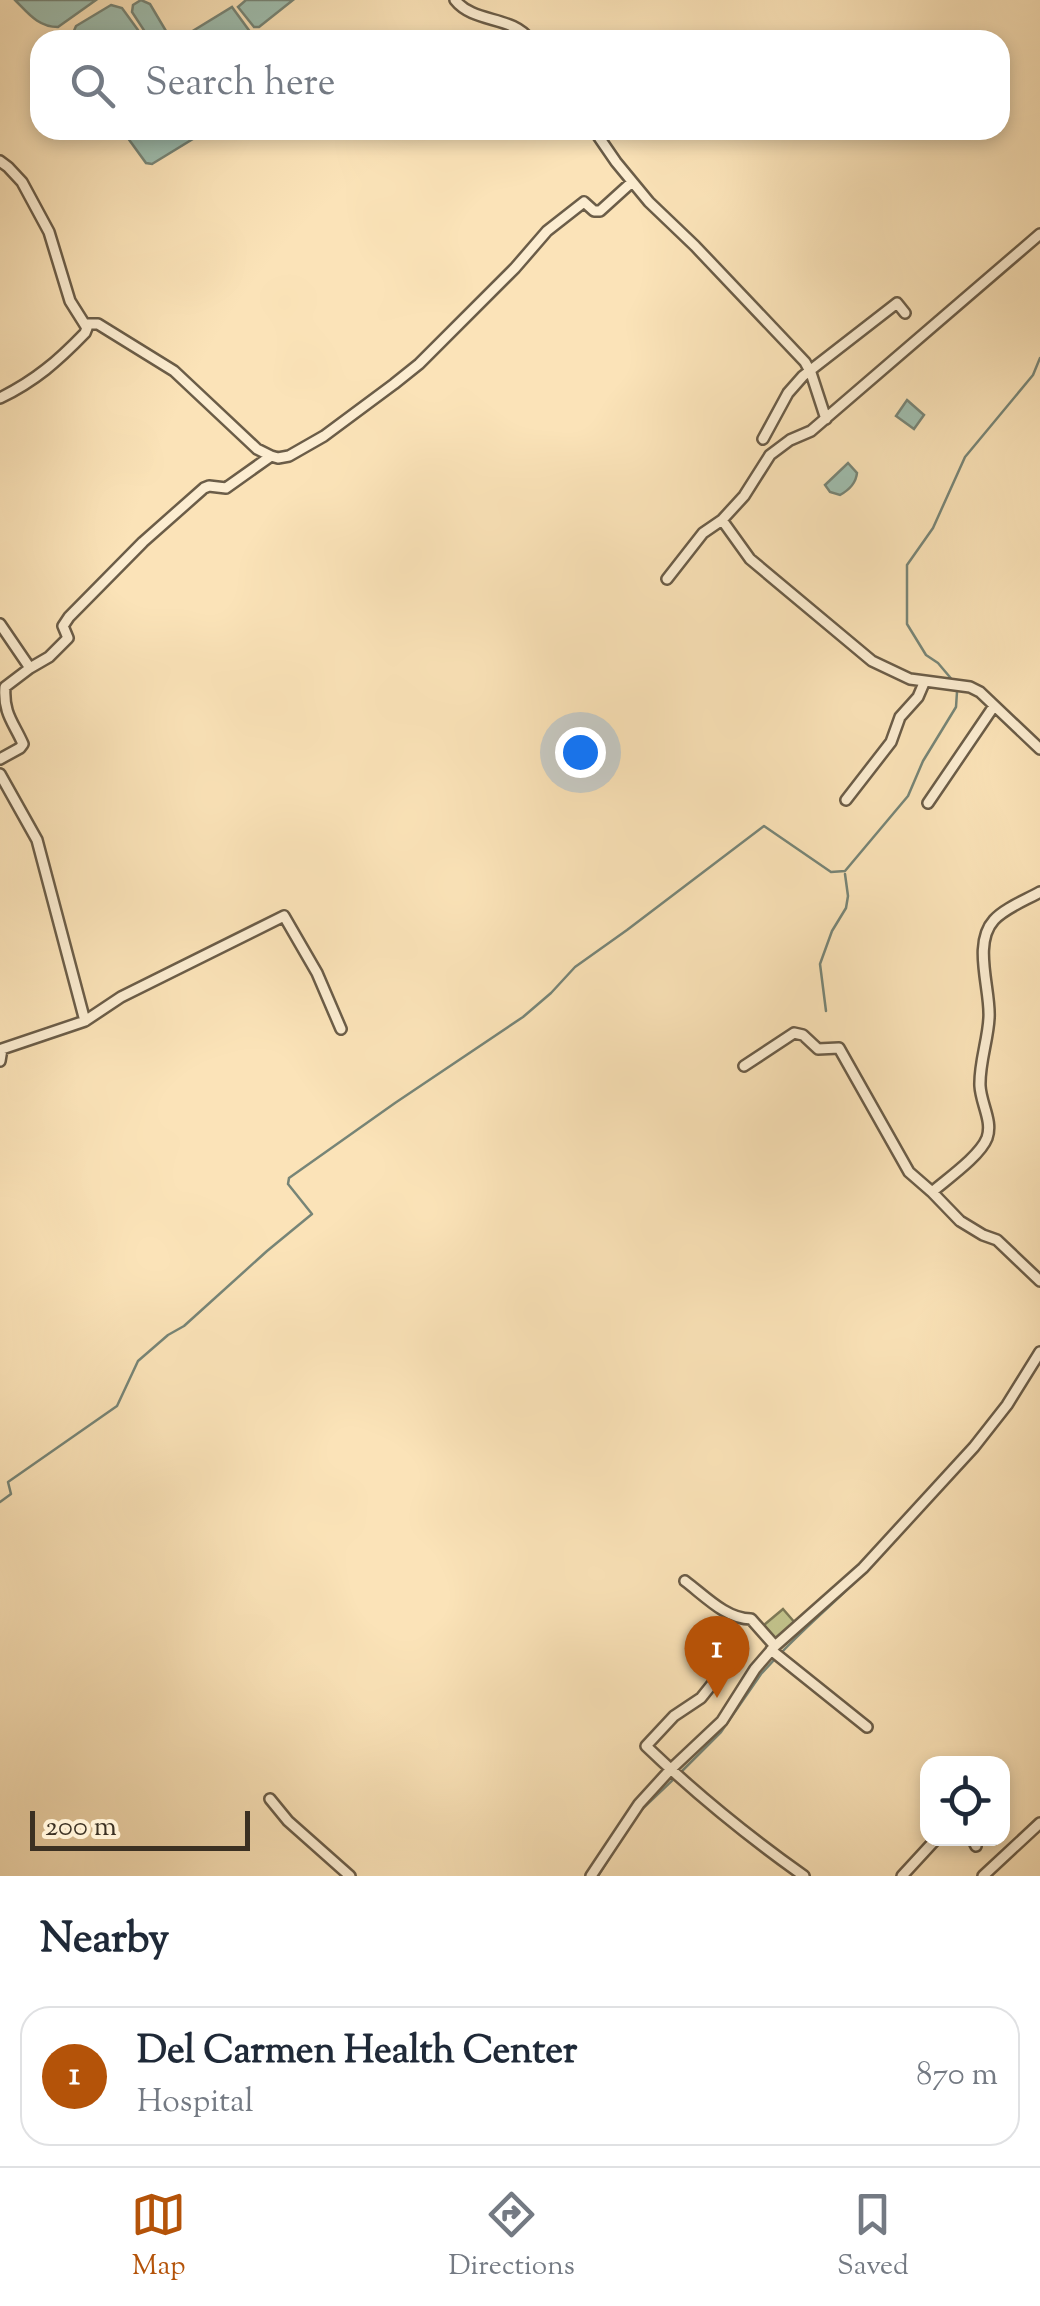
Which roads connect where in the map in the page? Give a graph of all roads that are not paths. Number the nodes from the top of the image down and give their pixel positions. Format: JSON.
{"nodes":[{"id":1,"x":456,"y":0,"type":"edge"},
{"id":2,"x":521,"y":30,"type":"edge"},
{"id":3,"x":601,"y":140,"type":"edge"},
{"id":4,"x":0,"y":162,"type":"edge"},
{"id":5,"x":632,"y":182,"type":"junction"},
{"id":6,"x":1040,"y":234,"type":"edge"},
{"id":7,"x":905,"y":313,"type":"dead end"},
{"id":8,"x":81,"y":316,"type":"junction"},
{"id":9,"x":810,"y":371,"type":"junction"},
{"id":10,"x":0,"y":398,"type":"edge"},
{"id":11,"x":826,"y":419,"type":"junction"},
{"id":12,"x":763,"y":440,"type":"dead end"},
{"id":13,"x":271,"y":456,"type":"junction"},
{"id":14,"x":722,"y":520,"type":"junction"},
{"id":15,"x":667,"y":579,"type":"dead end"},
{"id":16,"x":0,"y":624,"type":"edge"},
{"id":17,"x":30,"y":668,"type":"junction"},
{"id":18,"x":924,"y":683,"type":"junction"},
{"id":19,"x":994,"y":706,"type":"junction"},
{"id":20,"x":1040,"y":749,"type":"edge"},
{"id":21,"x":0,"y":759,"type":"edge"},
{"id":22,"x":0,"y":774,"type":"edge"},
{"id":23,"x":846,"y":800,"type":"dead end"},
{"id":24,"x":928,"y":804,"type":"dead end"},
{"id":25,"x":1040,"y":892,"type":"edge"},
{"id":26,"x":85,"y":1021,"type":"junction"},
{"id":27,"x":341,"y":1029,"type":"dead end"},
{"id":28,"x":0,"y":1061,"type":"edge"},
{"id":29,"x":744,"y":1066,"type":"dead end"},
{"id":30,"x":932,"y":1192,"type":"junction"},
{"id":31,"x":1040,"y":1281,"type":"edge"},
{"id":32,"x":1040,"y":1352,"type":"edge"},
{"id":33,"x":685,"y":1581,"type":"dead end"},
{"id":34,"x":773,"y":1648,"type":"junction"},
{"id":35,"x":714,"y":1684,"type":"dead end"},
{"id":36,"x":867,"y":1727,"type":"dead end"},
{"id":37,"x":670,"y":1770,"type":"junction"},
{"id":38,"x":270,"y":1799,"type":"dead end"},
{"id":39,"x":1040,"y":1823,"type":"edge"},
{"id":40,"x":930,"y":1846,"type":"edge"},
{"id":41,"x":350,"y":1876,"type":"edge"},
{"id":42,"x":590,"y":1876,"type":"edge"},
{"id":43,"x":804,"y":1876,"type":"edge"},
{"id":44,"x":902,"y":1876,"type":"edge"},
{"id":45,"x":983,"y":1876,"type":"edge"}],
"edges":[{"from":1,"to":2,"type":"street"},
{"from":3,"to":5,"type":"street"},
{"from":4,"to":8,"type":"street"},
{"from":5,"to":9,"type":"street"},
{"from":5,"to":13,"type":"street"},
{"from":6,"to":11,"type":"street"},
{"from":7,"to":9,"type":"street"},
{"from":8,"to":10,"type":"street"},
{"from":8,"to":13,"type":"street"},
{"from":9,"to":11,"type":"street"},
{"from":9,"to":12,"type":"street"},
{"from":11,"to":14,"type":"street"},
{"from":13,"to":17,"type":"street"},
{"from":14,"to":15,"type":"street"},
{"from":14,"to":18,"type":"street"},
{"from":16,"to":17,"type":"street"},
{"from":17,"to":21,"type":"street"},
{"from":18,"to":19,"type":"street"},
{"from":18,"to":23,"type":"street"},
{"from":19,"to":20,"type":"street"},
{"from":19,"to":24,"type":"street"},
{"from":22,"to":26,"type":"street"},
{"from":25,"to":30,"type":"street"},
{"from":26,"to":27,"type":"street"},
{"from":26,"to":28,"type":"street"},
{"from":29,"to":30,"type":"street"},
{"from":30,"to":31,"type":"street"},
{"from":32,"to":34,"type":"street"},
{"from":33,"to":34,"type":"street"},
{"from":34,"to":36,"type":"street"},
{"from":34,"to":37,"type":"street"},
{"from":35,"to":37,"type":"street"},
{"from":37,"to":42,"type":"street"},
{"from":37,"to":43,"type":"street"},
{"from":38,"to":41,"type":"street"},
{"from":39,"to":45,"type":"street"},
{"from":40,"to":44,"type":"street"}]}
